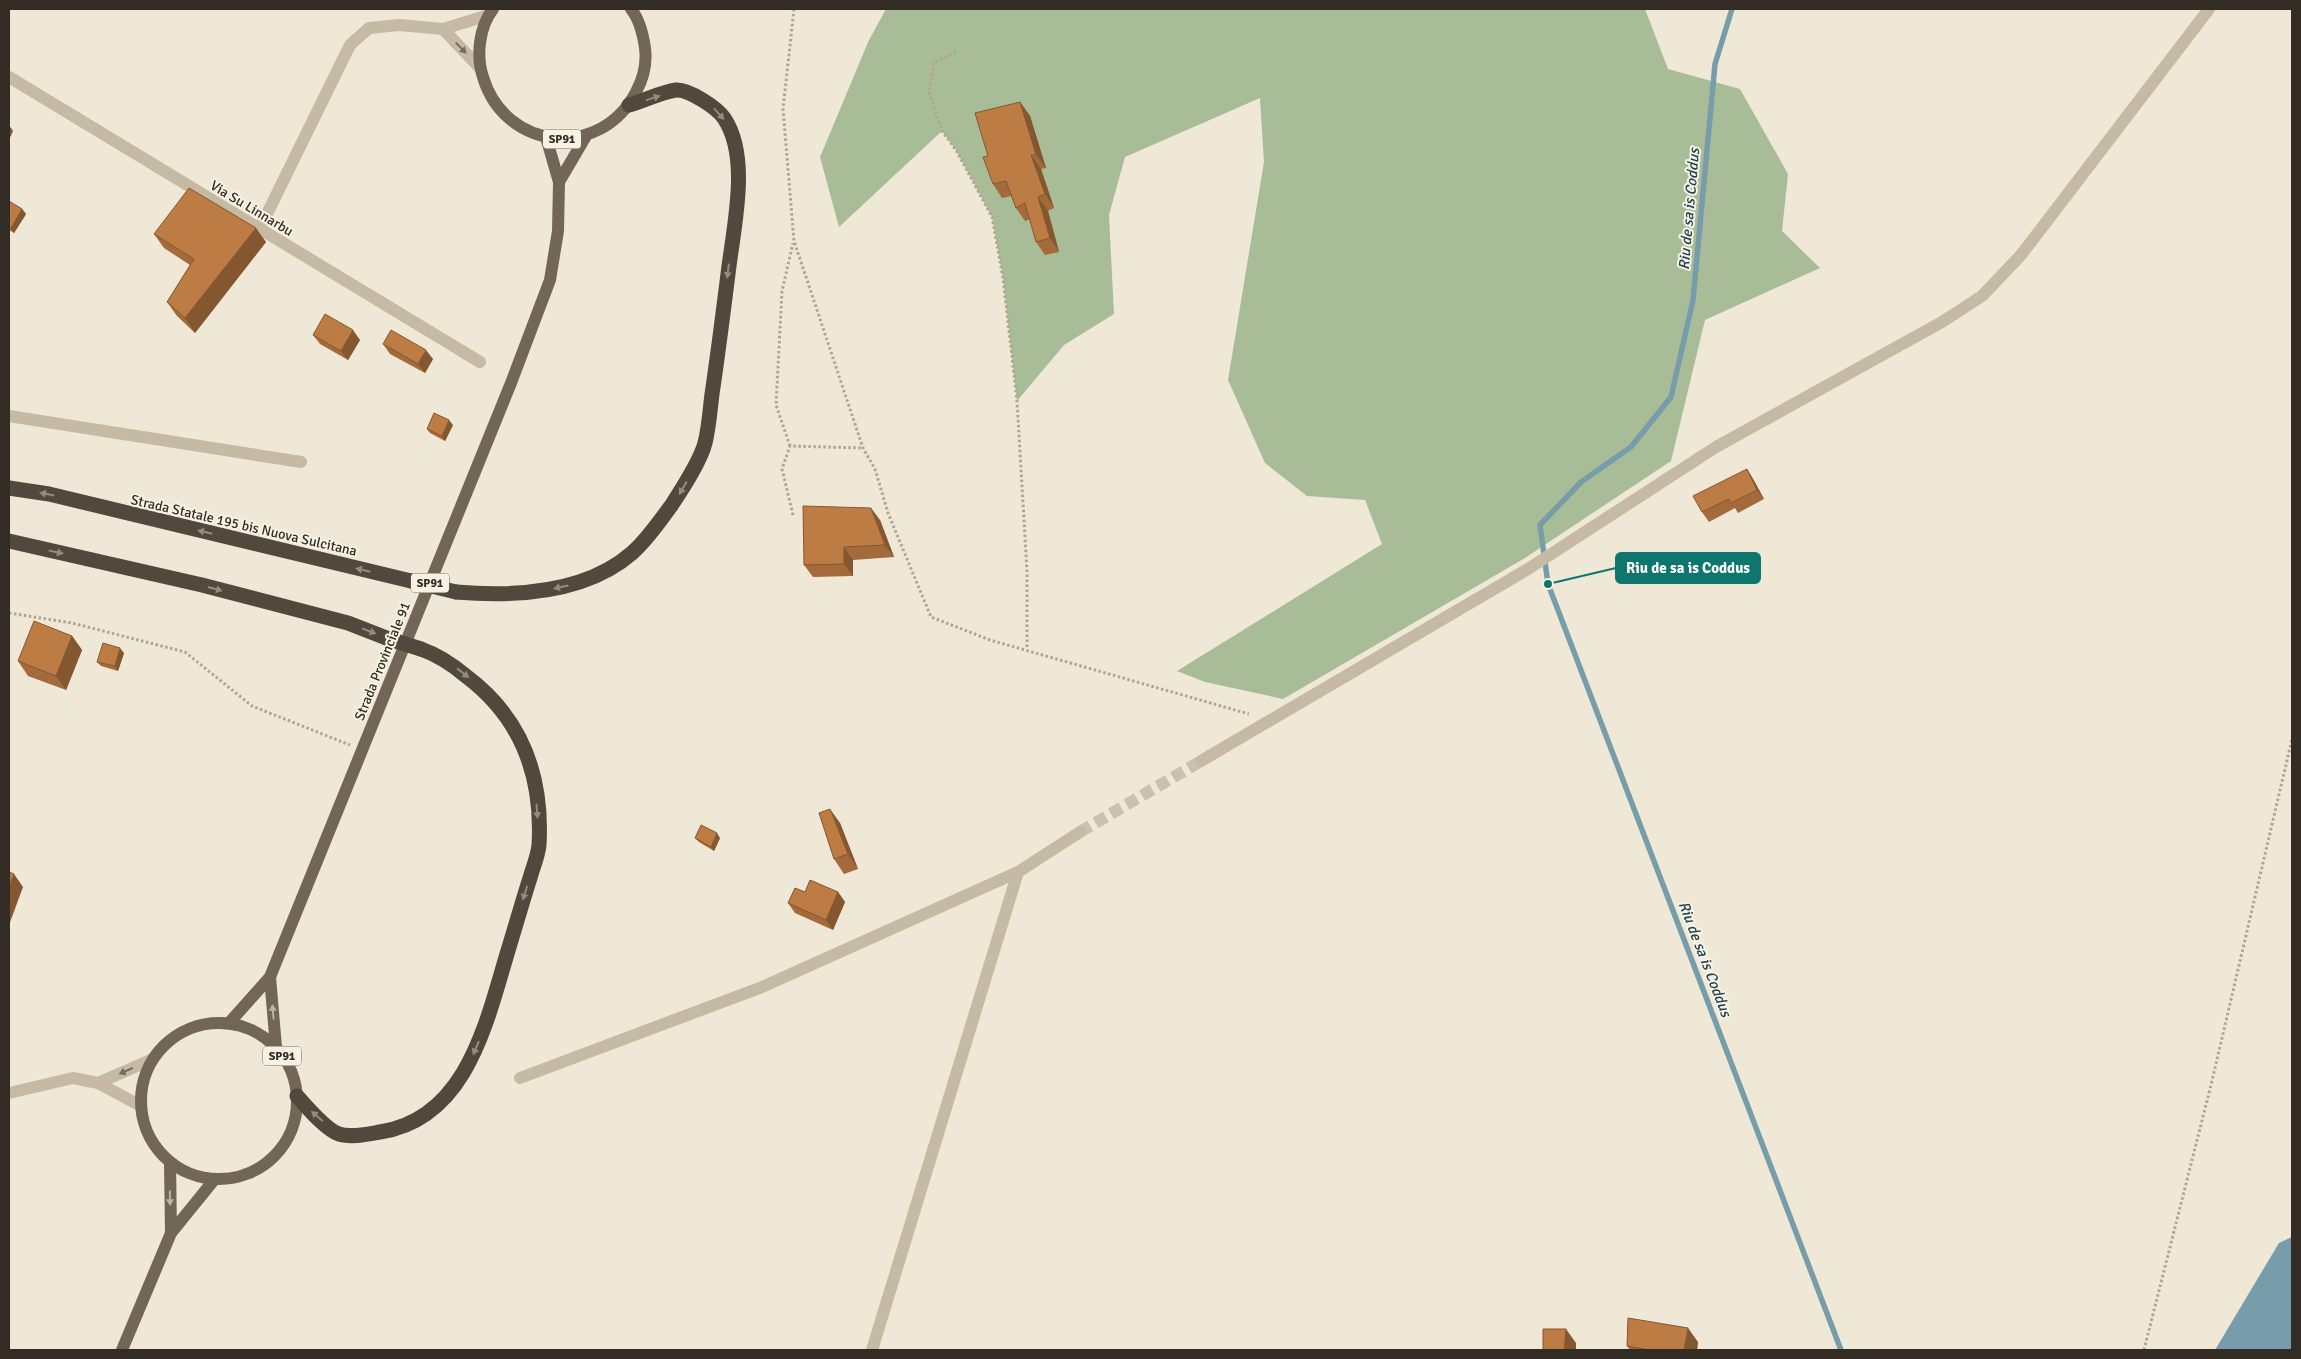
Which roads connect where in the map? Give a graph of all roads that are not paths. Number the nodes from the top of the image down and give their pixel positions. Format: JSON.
{"nodes":[{"id":1,"x":631,"y":9,"type":"edge"},
{"id":2,"x":2209,"y":9,"type":"edge"},
{"id":3,"x":491,"y":12,"type":"edge"},
{"id":4,"x":443,"y":29,"type":"junction"},
{"id":5,"x":479,"y":67,"type":"junction"},
{"id":6,"x":9,"y":77,"type":"edge"},
{"id":7,"x":629,"y":106,"type":"junction"},
{"id":8,"x":586,"y":136,"type":"junction"},
{"id":9,"x":546,"y":137,"type":"junction"},
{"id":10,"x":559,"y":182,"type":"junction"},
{"id":11,"x":259,"y":230,"type":"junction"},
{"id":12,"x":480,"y":362,"type":"dead end"},
{"id":13,"x":9,"y":416,"type":"edge"},
{"id":14,"x":302,"y":462,"type":"dead end"},
{"id":15,"x":9,"y":488,"type":"edge"},
{"id":16,"x":9,"y":541,"type":"edge"},
{"id":17,"x":1201,"y":760,"type":"tunnel mouth"},
{"id":18,"x":1080,"y":832,"type":"tunnel mouth"},
{"id":19,"x":1018,"y":872,"type":"junction"},
{"id":20,"x":270,"y":977,"type":"junction"},
{"id":21,"x":229,"y":1023,"type":"junction"},
{"id":22,"x":276,"y":1047,"type":"junction"},
{"id":23,"x":153,"y":1058,"type":"junction"},
{"id":24,"x":520,"y":1078,"type":"dead end"},
{"id":25,"x":98,"y":1083,"type":"junction"},
{"id":26,"x":9,"y":1093,"type":"edge"},
{"id":27,"x":297,"y":1096,"type":"junction"},
{"id":28,"x":141,"y":1106,"type":"junction"},
{"id":29,"x":170,"y":1162,"type":"junction"},
{"id":30,"x":214,"y":1180,"type":"junction"},
{"id":31,"x":171,"y":1233,"type":"junction"},
{"id":32,"x":122,"y":1350,"type":"edge"},
{"id":33,"x":872,"y":1350,"type":"edge"}],
"edges":[{"from":1,"to":7,"type":"main road","number":"SP91"},
{"from":2,"to":17,"type":"street"},
{"from":3,"to":4,"type":"street"},
{"from":3,"to":5,"type":"main road","number":"SP91"},
{"from":4,"to":5,"type":"street","one_way":true},
{"from":4,"to":11,"type":"street"},
{"from":5,"to":9,"type":"main road","number":"SP91"},
{"from":6,"to":11,"type":"street","name":"Via Su Linnarbu"},
{"from":7,"to":8,"type":"main road","number":"SP91"},
{"from":7,"to":15,"type":"highway","name":"Strada Statale 195 bis Nuova Sulcitana","one_way":true,"bridge":true},
{"from":8,"to":9,"type":"main road","number":"SP91"},
{"from":8,"to":10,"type":"main road","name":"Strada Provinciale 91","number":"SP91"},
{"from":9,"to":10,"type":"main road","name":"Strada Provinciale 91","number":"SP91"},
{"from":10,"to":20,"type":"main road","name":"Strada Provinciale 91","number":"SP91"},
{"from":11,"to":12,"type":"street","name":"Via Su Linnarbu"},
{"from":13,"to":14,"type":"street"},
{"from":16,"to":27,"type":"highway","one_way":true,"bridge":true},
{"from":18,"to":19,"type":"street"},
{"from":19,"to":24,"type":"street"},
{"from":19,"to":33,"type":"street"},
{"from":20,"to":21,"type":"main road","name":"Strada Provinciale 91","number":"SP91"},
{"from":22,"to":20,"type":"main road","name":"Strada Provinciale 91","number":"SP91","one_way":true},
{"from":21,"to":22,"type":"main road","number":"SP91"},
{"from":21,"to":23,"type":"main road","number":"SP91"},
{"from":22,"to":27,"type":"main road","number":"SP91"},
{"from":23,"to":25,"type":"street","one_way":true},
{"from":23,"to":28,"type":"main road","number":"SP91"},
{"from":25,"to":26,"type":"street"},
{"from":25,"to":28,"type":"street"},
{"from":27,"to":30,"type":"main road","number":"SP91"},
{"from":28,"to":29,"type":"main road","number":"SP91"},
{"from":29,"to":30,"type":"main road","number":"SP91"},
{"from":29,"to":31,"type":"main road","one_way":true},
{"from":30,"to":31,"type":"main road"},
{"from":31,"to":32,"type":"main road"}]}
